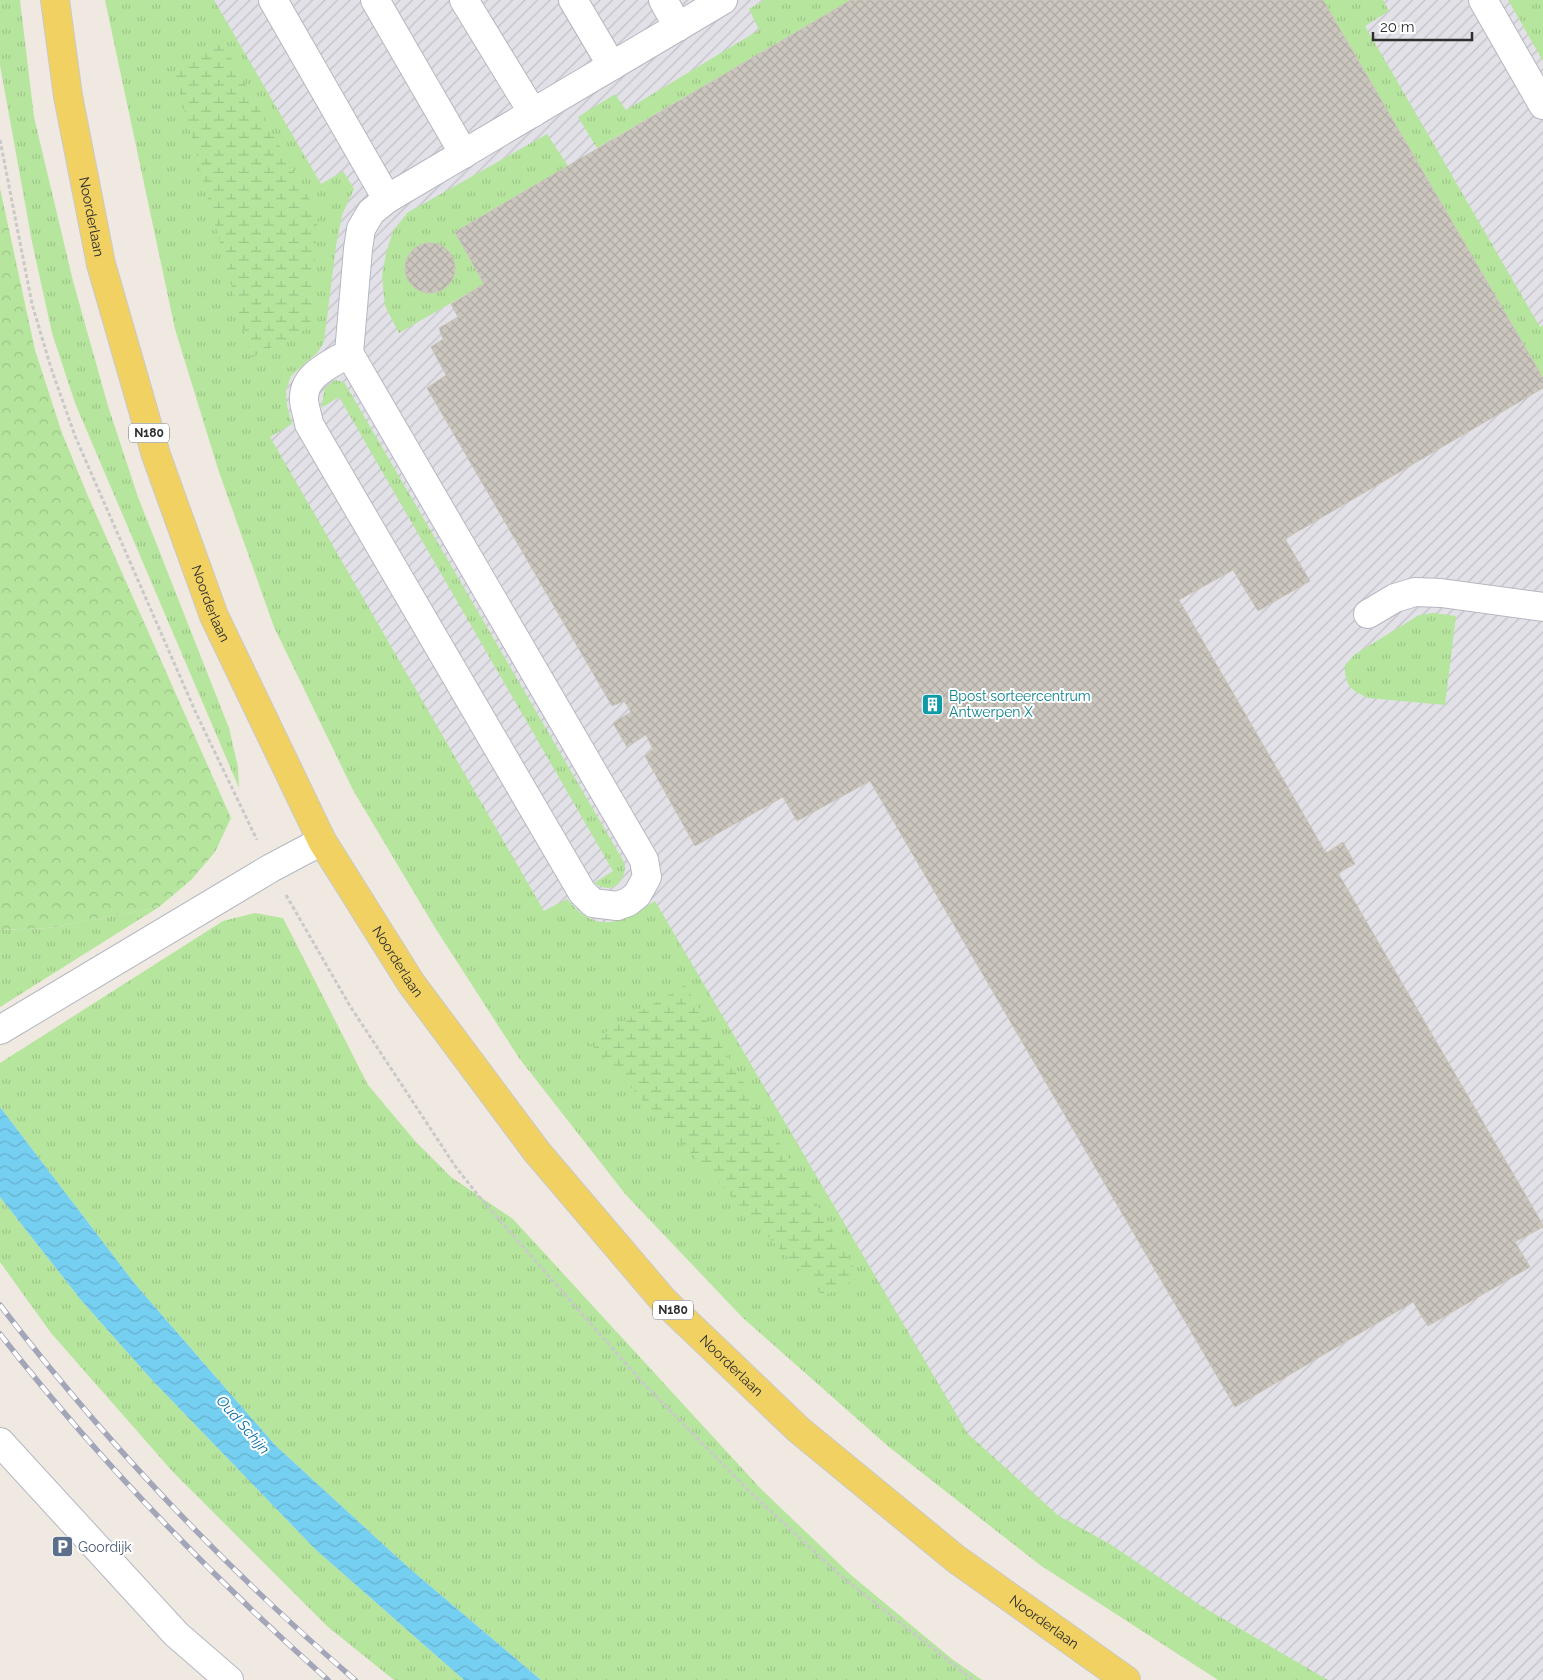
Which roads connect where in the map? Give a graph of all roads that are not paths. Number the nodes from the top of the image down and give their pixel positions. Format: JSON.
{"nodes":[{"id":1,"x":55,"y":0,"type":"edge"},
{"id":2,"x":273,"y":0,"type":"edge"},
{"id":3,"x":374,"y":0,"type":"edge"},
{"id":4,"x":464,"y":0,"type":"edge"},
{"id":5,"x":573,"y":0,"type":"edge"},
{"id":6,"x":663,"y":0,"type":"edge"},
{"id":7,"x":723,"y":0,"type":"edge"},
{"id":8,"x":1483,"y":0,"type":"edge"},
{"id":9,"x":678,"y":26,"type":"junction"},
{"id":10,"x":612,"y":66,"type":"junction"},
{"id":11,"x":1543,"y":105,"type":"edge"},
{"id":12,"x":533,"y":113,"type":"junction"},
{"id":13,"x":464,"y":154,"type":"junction"},
{"id":14,"x":387,"y":199,"type":"junction"},
{"id":15,"x":349,"y":353,"type":"junction"},
{"id":16,"x":1543,"y":607,"type":"edge"},
{"id":17,"x":1368,"y":614,"type":"dead end"},
{"id":18,"x":322,"y":841,"type":"junction"},
{"id":19,"x":0,"y":1030,"type":"edge"},
{"id":20,"x":0,"y":1442,"type":"edge"},
{"id":21,"x":229,"y":1680,"type":"edge"},
{"id":22,"x":1126,"y":1680,"type":"edge"}],
"edges":[{"from":1,"to":18,"type":"main road","name":"Noorderlaan","number":"N180"},
{"from":2,"to":14,"type":"lane"},
{"from":3,"to":13,"type":"lane"},
{"from":4,"to":12,"type":"lane"},
{"from":5,"to":10,"type":"lane"},
{"from":6,"to":9,"type":"lane"},
{"from":7,"to":9,"type":"lane"},
{"from":8,"to":11,"type":"lane"},
{"from":9,"to":10,"type":"lane"},
{"from":10,"to":12,"type":"lane"},
{"from":12,"to":13,"type":"lane"},
{"from":13,"to":14,"type":"lane"},
{"from":14,"to":15,"type":"lane"},
{"from":15,"to":15,"type":"lane"},
{"from":16,"to":17,"type":"lane"},
{"from":18,"to":19,"type":"lane"},
{"from":18,"to":22,"type":"main road","name":"Noorderlaan","number":"N180"},
{"from":20,"to":21,"type":"lane"}]}
